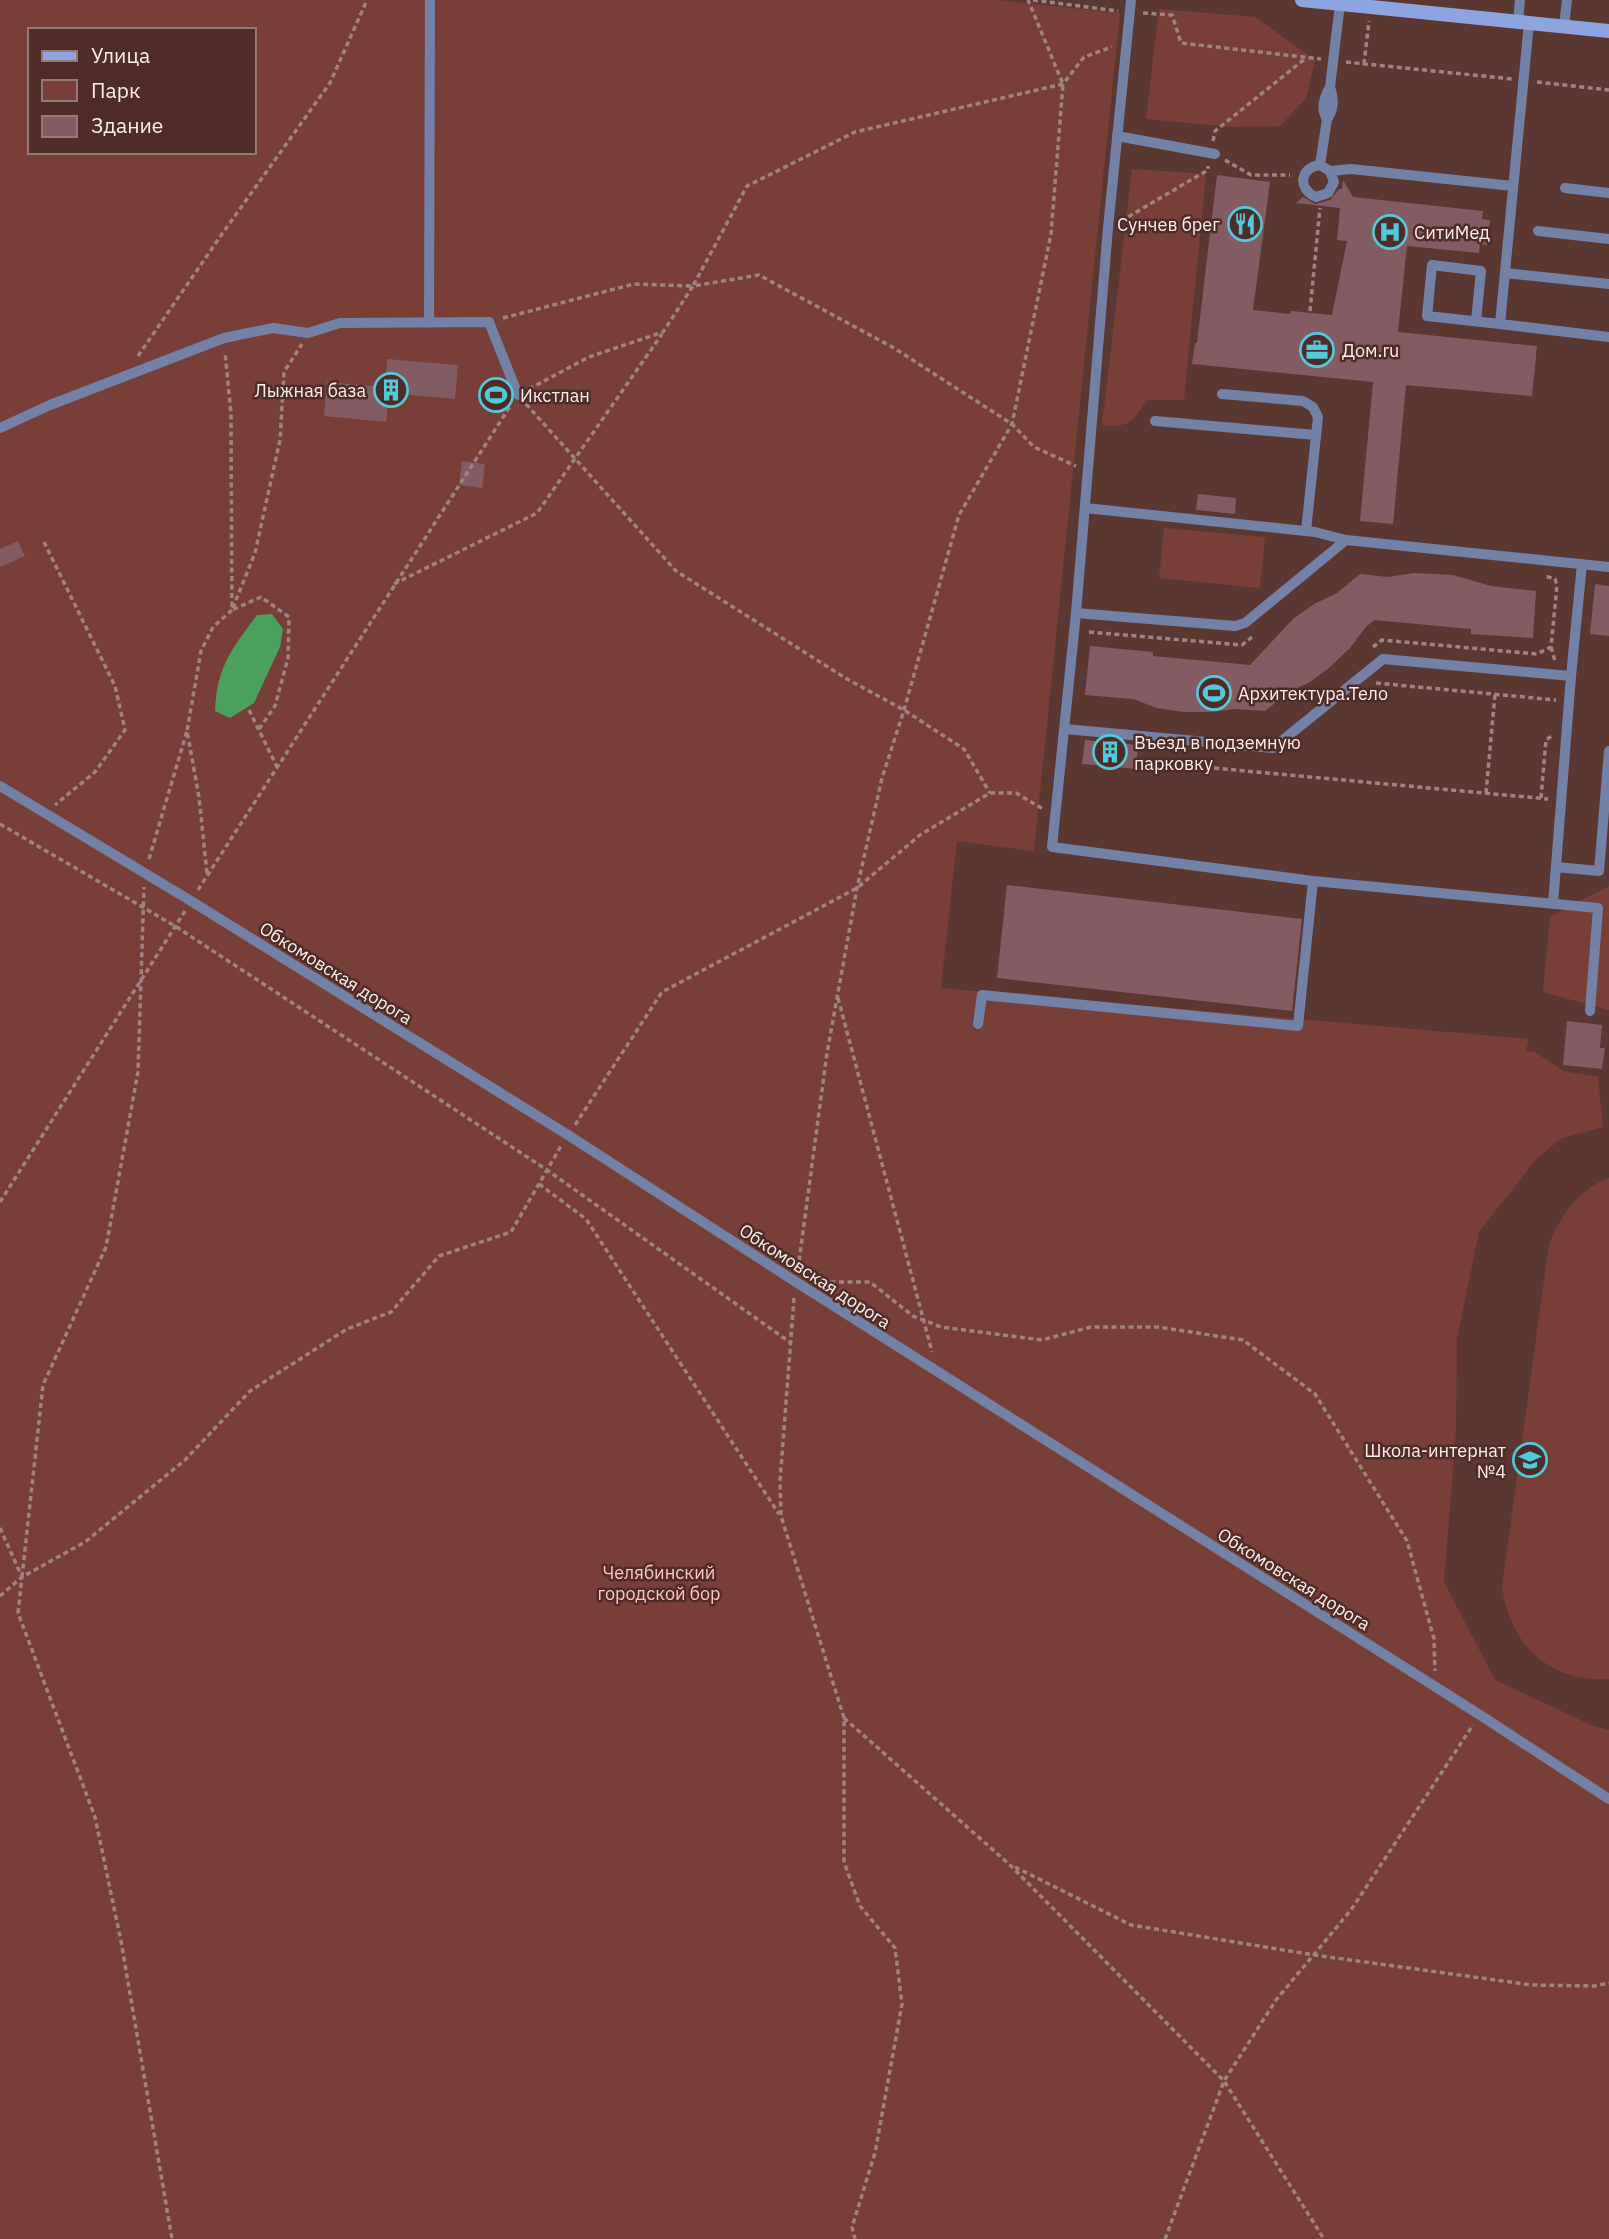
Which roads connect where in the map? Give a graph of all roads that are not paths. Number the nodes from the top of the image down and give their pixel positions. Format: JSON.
{"nodes":[{"id":1,"x":430,"y":0,"type":"edge"},
{"id":2,"x":1131,"y":0,"type":"edge"},
{"id":3,"x":1302,"y":0,"type":"edge"},
{"id":4,"x":1520,"y":0,"type":"edge"},
{"id":5,"x":1567,"y":0,"type":"edge"},
{"id":6,"x":1340,"y":4,"type":"junction"},
{"id":7,"x":1524,"y":23,"type":"junction"},
{"id":8,"x":1564,"y":27,"type":"junction"},
{"id":9,"x":1609,"y":32,"type":"edge"},
{"id":10,"x":1117,"y":136,"type":"junction"},
{"id":11,"x":1214,"y":154,"type":"road end"},
{"id":12,"x":1320,"y":165,"type":"junction"},
{"id":13,"x":1330,"y":171,"type":"junction"},
{"id":14,"x":1513,"y":186,"type":"junction"},
{"id":15,"x":1565,"y":188,"type":"dead end"},
{"id":16,"x":1609,"y":193,"type":"edge"},
{"id":17,"x":1538,"y":231,"type":"dead end"},
{"id":18,"x":1609,"y":239,"type":"edge"},
{"id":19,"x":1505,"y":273,"type":"junction"},
{"id":20,"x":1609,"y":284,"type":"edge"},
{"id":21,"x":1476,"y":321,"type":"junction"},
{"id":22,"x":429,"y":323,"type":"junction"},
{"id":23,"x":1500,"y":324,"type":"junction"},
{"id":24,"x":1609,"y":337,"type":"edge"},
{"id":25,"x":1222,"y":394,"type":"dead end"},
{"id":26,"x":518,"y":395,"type":"road end"},
{"id":27,"x":1155,"y":421,"type":"dead end"},
{"id":28,"x":0,"y":428,"type":"edge"},
{"id":29,"x":1316,"y":435,"type":"junction"},
{"id":30,"x":1085,"y":508,"type":"junction"},
{"id":31,"x":1306,"y":531,"type":"junction"},
{"id":32,"x":1346,"y":540,"type":"junction"},
{"id":33,"x":1582,"y":564,"type":"junction"},
{"id":34,"x":1609,"y":567,"type":"edge"},
{"id":35,"x":1076,"y":613,"type":"junction"},
{"id":36,"x":1571,"y":676,"type":"junction"},
{"id":37,"x":1065,"y":729,"type":"junction"},
{"id":38,"x":1609,"y":751,"type":"edge"},
{"id":39,"x":0,"y":786,"type":"edge"},
{"id":40,"x":1556,"y":867,"type":"junction"},
{"id":41,"x":1313,"y":881,"type":"junction"},
{"id":42,"x":1553,"y":904,"type":"junction"},
{"id":43,"x":1590,"y":1011,"type":"dead end"},
{"id":44,"x":978,"y":1024,"type":"dead end"},
{"id":45,"x":1609,"y":1799,"type":"edge"}],
"edges":[{"from":1,"to":22,"type":"lane"},
{"from":2,"to":10,"type":"lane"},
{"from":3,"to":6,"type":"main road"},
{"from":4,"to":7,"type":"lane"},
{"from":5,"to":8,"type":"lane"},
{"from":6,"to":7,"type":"main road"},
{"from":6,"to":12,"type":"lane"},
{"from":7,"to":8,"type":"main road"},
{"from":7,"to":14,"type":"lane"},
{"from":8,"to":9,"type":"main road"},
{"from":10,"to":11,"type":"lane"},
{"from":10,"to":30,"type":"lane"},
{"from":12,"to":13,"type":"lane"},
{"from":12,"to":13,"type":"lane"},
{"from":13,"to":14,"type":"lane"},
{"from":14,"to":19,"type":"lane"},
{"from":15,"to":16,"type":"lane"},
{"from":17,"to":18,"type":"lane"},
{"from":19,"to":20,"type":"lane"},
{"from":19,"to":23,"type":"lane"},
{"from":21,"to":21,"type":"lane"},
{"from":21,"to":23,"type":"lane"},
{"from":22,"to":26,"type":"lane"},
{"from":22,"to":28,"type":"lane"},
{"from":23,"to":24,"type":"lane"},
{"from":25,"to":29,"type":"lane"},
{"from":27,"to":29,"type":"lane"},
{"from":29,"to":31,"type":"lane"},
{"from":30,"to":31,"type":"lane"},
{"from":30,"to":35,"type":"lane"},
{"from":31,"to":32,"type":"lane"},
{"from":32,"to":33,"type":"lane"},
{"from":32,"to":35,"type":"lane"},
{"from":33,"to":34,"type":"lane"},
{"from":33,"to":36,"type":"lane"},
{"from":35,"to":37,"type":"lane"},
{"from":36,"to":37,"type":"lane"},
{"from":36,"to":40,"type":"lane"},
{"from":37,"to":41,"type":"lane"},
{"from":38,"to":40,"type":"lane"},
{"from":39,"to":45,"type":"lane","name":"Обкомовская дорога"},
{"from":40,"to":42,"type":"lane"},
{"from":41,"to":42,"type":"lane"},
{"from":41,"to":44,"type":"lane"},
{"from":42,"to":43,"type":"lane"}]}
